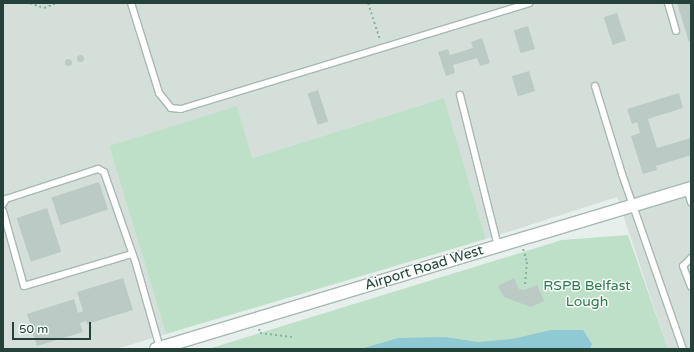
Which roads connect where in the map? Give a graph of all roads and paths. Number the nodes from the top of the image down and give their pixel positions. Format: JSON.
{"nodes":[{"id":1,"x":30,"y":3,"type":"edge"},
{"id":2,"x":58,"y":3,"type":"edge"},
{"id":3,"x":131,"y":3,"type":"edge"},
{"id":4,"x":368,"y":3,"type":"edge"},
{"id":5,"x":529,"y":3,"type":"edge"},
{"id":6,"x":668,"y":3,"type":"edge"},
{"id":7,"x":676,"y":31,"type":"dead end"},
{"id":8,"x":382,"y":48,"type":"junction"},
{"id":9,"x":595,"y":86,"type":"dead end"},
{"id":10,"x":460,"y":95,"type":"dead end"},
{"id":11,"x":689,"y":188,"type":"edge"},
{"id":12,"x":691,"y":202,"type":"edge"},
{"id":13,"x":3,"y":204,"type":"edge"},
{"id":14,"x":633,"y":205,"type":"junction"},
{"id":15,"x":3,"y":211,"type":"edge"},
{"id":16,"x":520,"y":239,"type":"junction"},
{"id":17,"x":498,"y":246,"type":"junction"},
{"id":18,"x":132,"y":254,"type":"junction"},
{"id":19,"x":691,"y":258,"type":"edge"},
{"id":20,"x":525,"y":286,"type":"dead end"},
{"id":21,"x":691,"y":288,"type":"edge"},
{"id":22,"x":255,"y":319,"type":"junction"},
{"id":23,"x":292,"y":337,"type":"dead end"},
{"id":24,"x":158,"y":348,"type":"edge"},
{"id":25,"x":683,"y":349,"type":"edge"}],
"edges":[{"from":1,"to":2,"type":"path"},
{"from":3,"to":8,"type":"lane"},
{"from":4,"to":8,"type":"path"},
{"from":5,"to":8,"type":"lane"},
{"from":6,"to":7,"type":"lane"},
{"from":9,"to":14,"type":"lane"},
{"from":10,"to":17,"type":"lane"},
{"from":11,"to":12,"type":"lane"},
{"from":11,"to":14,"type":"street","name":"Airport Road West"},
{"from":13,"to":18,"type":"lane"},
{"from":14,"to":16,"type":"street","name":"Airport Road West"},
{"from":14,"to":25,"type":"lane"},
{"from":15,"to":18,"type":"lane"},
{"from":16,"to":17,"type":"street","name":"Airport Road West"},
{"from":16,"to":20,"type":"path"},
{"from":17,"to":22,"type":"street","name":"Airport Road West"},
{"from":18,"to":24,"type":"lane"},
{"from":19,"to":21,"type":"lane"},
{"from":22,"to":23,"type":"path"},
{"from":22,"to":24,"type":"street","name":"Airport Road West"}]}
